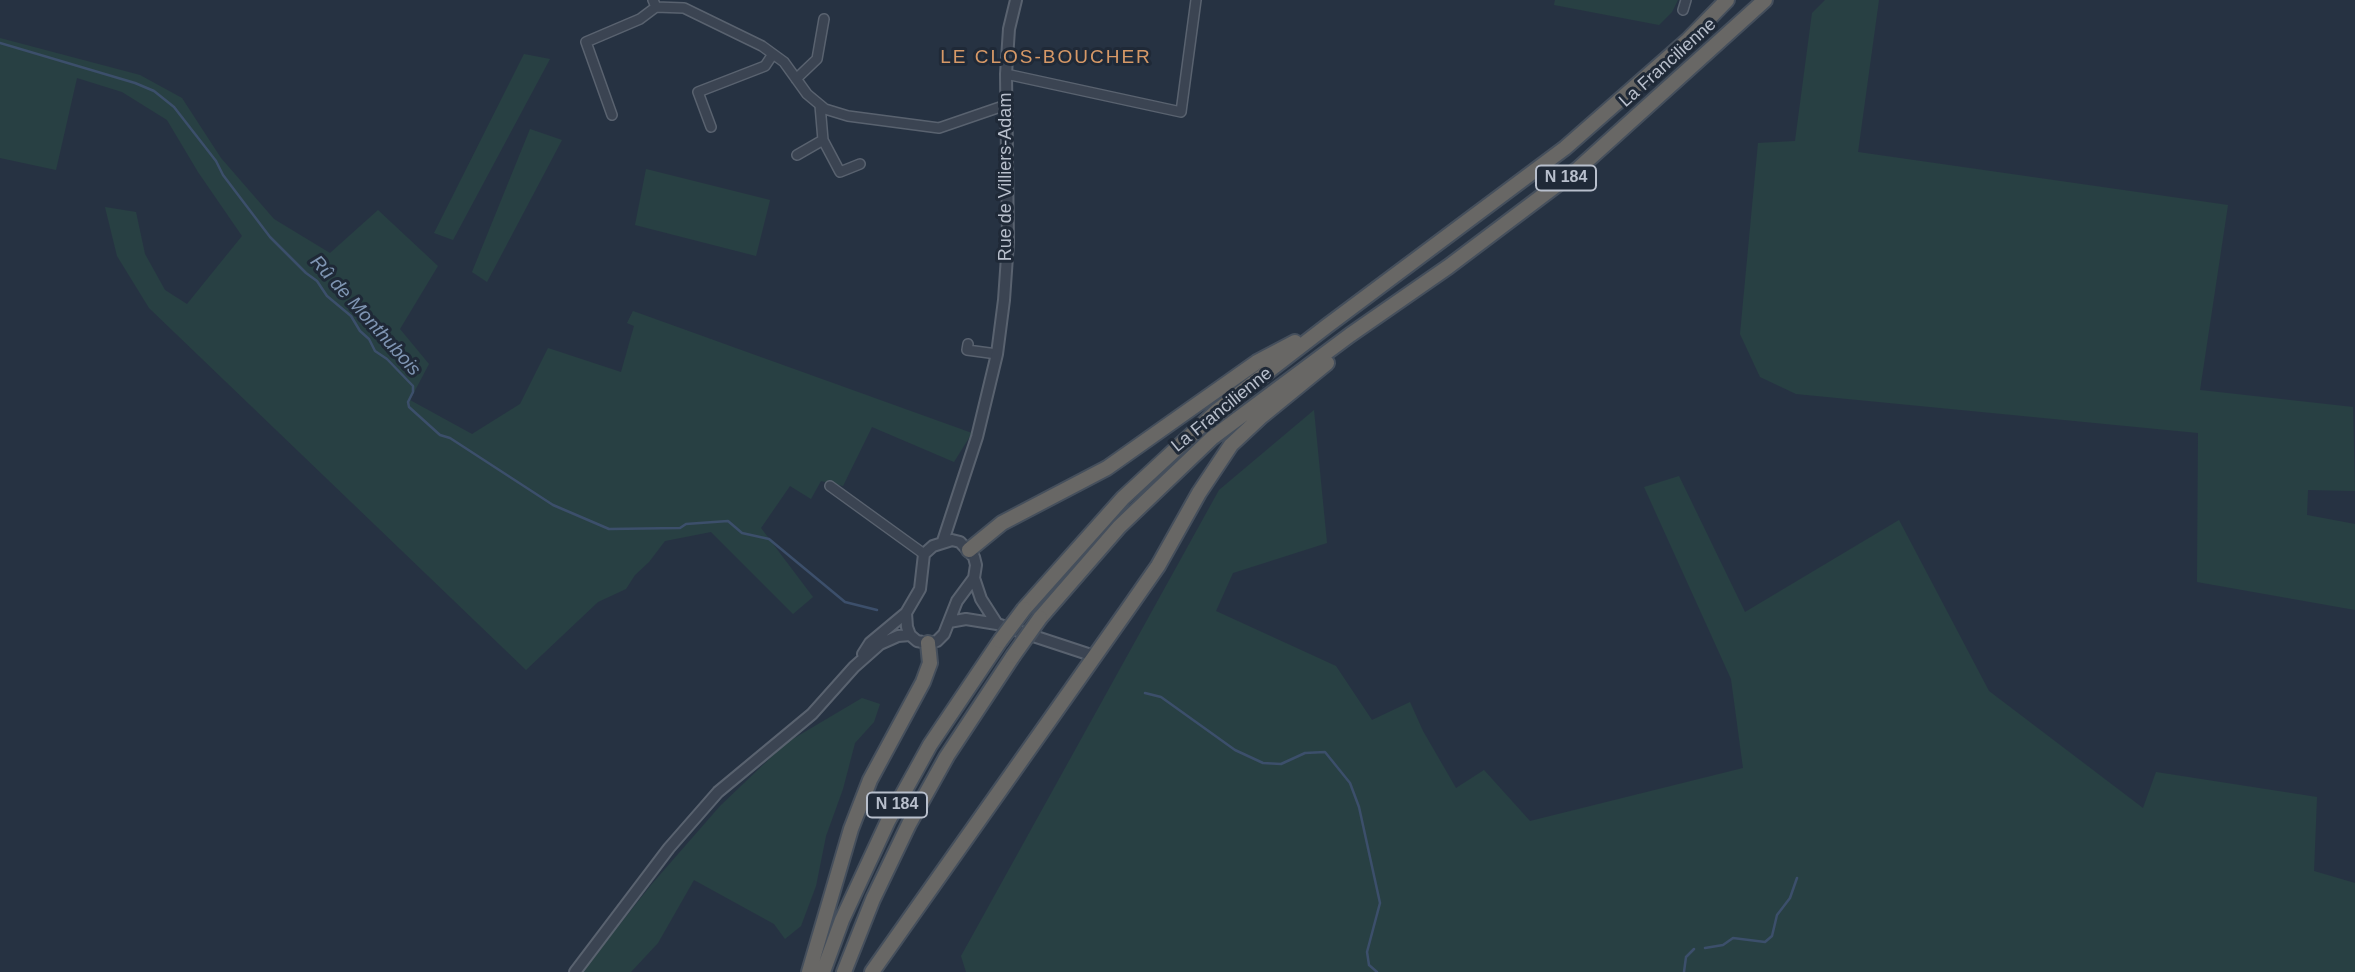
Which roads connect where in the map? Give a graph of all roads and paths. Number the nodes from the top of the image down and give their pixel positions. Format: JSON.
{"nodes":[{"id":1,"x":1016,"y":0,"type":"edge"},
{"id":2,"x":1195,"y":0,"type":"edge"},
{"id":3,"x":1686,"y":0,"type":"edge"},
{"id":4,"x":1727,"y":0,"type":"edge"},
{"id":5,"x":1766,"y":0,"type":"edge"},
{"id":6,"x":654,"y":3,"type":"edge"},
{"id":7,"x":1683,"y":10,"type":"dead end"},
{"id":8,"x":824,"y":19,"type":"dead end"},
{"id":9,"x":773,"y":54,"type":"junction"},
{"id":10,"x":1006,"y":74,"type":"junction"},
{"id":11,"x":796,"y":79,"type":"junction"},
{"id":12,"x":820,"y":105,"type":"junction"},
{"id":13,"x":1006,"y":106,"type":"junction"},
{"id":14,"x":611,"y":115,"type":"dead end"},
{"id":15,"x":711,"y":127,"type":"dead end"},
{"id":16,"x":823,"y":141,"type":"junction"},
{"id":17,"x":797,"y":155,"type":"dead end"},
{"id":18,"x":860,"y":164,"type":"dead end"},
{"id":19,"x":1327,"y":326,"type":"junction"},
{"id":20,"x":1350,"y":335,"type":"junction"},
{"id":21,"x":968,"y":344,"type":"dead end"},
{"id":22,"x":997,"y":354,"type":"junction"},
{"id":23,"x":830,"y":486,"type":"dead end"},
{"id":24,"x":952,"y":520,"type":"junction"},
{"id":25,"x":943,"y":541,"type":"junction"},
{"id":26,"x":965,"y":546,"type":"junction"},
{"id":27,"x":924,"y":554,"type":"junction"},
{"id":28,"x":974,"y":578,"type":"junction"},
{"id":29,"x":906,"y":613,"type":"junction"},
{"id":30,"x":949,"y":622,"type":"junction"},
{"id":31,"x":997,"y":624,"type":"junction"},
{"id":32,"x":910,"y":635,"type":"junction"},
{"id":33,"x":928,"y":643,"type":"junction"},
{"id":34,"x":1094,"y":656,"type":"junction"},
{"id":35,"x":855,"y":667,"type":"junction"},
{"id":36,"x":575,"y":972,"type":"edge"},
{"id":37,"x":809,"y":972,"type":"edge"},
{"id":38,"x":823,"y":972,"type":"edge"},
{"id":39,"x":844,"y":972,"type":"edge"},
{"id":40,"x":872,"y":972,"type":"edge"}],
"edges":[{"from":1,"to":10,"type":"street","name":"Rue de Villiers-Adam"},
{"from":2,"to":10,"type":"street"},
{"from":3,"to":7,"type":"street"},
{"from":4,"to":19,"type":"highway","name":"La Francilienne","number":"N 184"},
{"from":5,"to":20,"type":"highway","name":"La Francilienne","number":"N 184"},
{"from":6,"to":9,"type":"street"},
{"from":6,"to":14,"type":"street"},
{"from":8,"to":11,"type":"street"},
{"from":9,"to":11,"type":"street"},
{"from":9,"to":15,"type":"street"},
{"from":10,"to":13,"type":"street","name":"Rue de Villiers-Adam"},
{"from":11,"to":12,"type":"street"},
{"from":12,"to":13,"type":"street"},
{"from":12,"to":16,"type":"street"},
{"from":13,"to":22,"type":"street","name":"Rue de Villiers-Adam"},
{"from":16,"to":17,"type":"street"},
{"from":16,"to":18,"type":"street"},
{"from":19,"to":26,"type":"highway"},
{"from":19,"to":38,"type":"highway","name":"La Francilienne","number":"N 184","bridge":true},
{"from":20,"to":34,"type":"highway"},
{"from":20,"to":39,"type":"highway","name":"La Francilienne","number":"N 184","bridge":true},
{"from":21,"to":22,"type":"street"},
{"from":22,"to":24,"type":"street","name":"Rue de Villiers-Adam"},
{"from":23,"to":27,"type":"street"},
{"from":24,"to":25,"type":"street","name":"Rue de Villiers-Adam"},
{"from":24,"to":26,"type":"street"},
{"from":25,"to":26,"type":"street"},
{"from":25,"to":27,"type":"street"},
{"from":26,"to":28,"type":"street"},
{"from":27,"to":29,"type":"street"},
{"from":28,"to":30,"type":"street"},
{"from":28,"to":31,"type":"street"},
{"from":29,"to":32,"type":"street"},
{"from":29,"to":35,"type":"street"},
{"from":30,"to":31,"type":"street"},
{"from":30,"to":33,"type":"street"},
{"from":31,"to":34,"type":"street"},
{"from":32,"to":33,"type":"street"},
{"from":32,"to":35,"type":"street"},
{"from":33,"to":37,"type":"highway"},
{"from":34,"to":40,"type":"highway"},
{"from":35,"to":36,"type":"street"}]}
